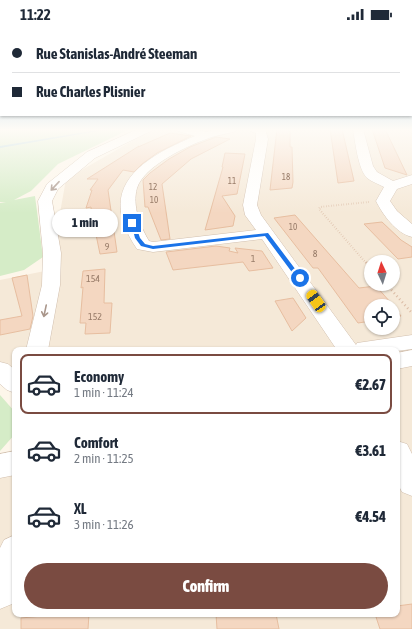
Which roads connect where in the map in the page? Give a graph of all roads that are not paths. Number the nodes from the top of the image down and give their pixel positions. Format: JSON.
{"nodes":[{"id":1,"x":89,"y":157,"type":"edge"},
{"id":2,"x":160,"y":157,"type":"edge"},
{"id":3,"x":255,"y":157,"type":"edge"},
{"id":4,"x":365,"y":157,"type":"edge"},
{"id":5,"x":412,"y":179,"type":"edge"},
{"id":6,"x":392,"y":186,"type":"junction"},
{"id":7,"x":412,"y":232,"type":"edge"},
{"id":8,"x":267,"y":234,"type":"junction"},
{"id":9,"x":412,"y":342,"type":"edge"},
{"id":10,"x":38,"y":347,"type":"edge"},
{"id":11,"x":352,"y":347,"type":"edge"},
{"id":12,"x":371,"y":347,"type":"edge"},
{"id":13,"x":412,"y":358,"type":"edge"},
{"id":14,"x":400,"y":360,"type":"edge"},
{"id":15,"x":0,"y":370,"type":"edge"},
{"id":16,"x":12,"y":381,"type":"edge"},
{"id":17,"x":400,"y":458,"type":"edge"},
{"id":18,"x":12,"y":464,"type":"edge"},
{"id":19,"x":0,"y":466,"type":"edge"},
{"id":20,"x":412,"y":483,"type":"edge"},
{"id":21,"x":12,"y":559,"type":"edge"},
{"id":22,"x":0,"y":592,"type":"edge"}],
"edges":[{"from":1,"to":10,"type":"street","one_way":true},
{"from":2,"to":8,"type":"street"},
{"from":3,"to":8,"type":"street"},
{"from":4,"to":6,"type":"street"},
{"from":5,"to":6,"type":"street"},
{"from":6,"to":7,"type":"street"},
{"from":8,"to":11,"type":"street"},
{"from":9,"to":12,"type":"street"},
{"from":13,"to":14,"type":"street"},
{"from":15,"to":16,"type":"street"},
{"from":17,"to":20,"type":"street"},
{"from":18,"to":19,"type":"street"},
{"from":21,"to":22,"type":"street"}]}
